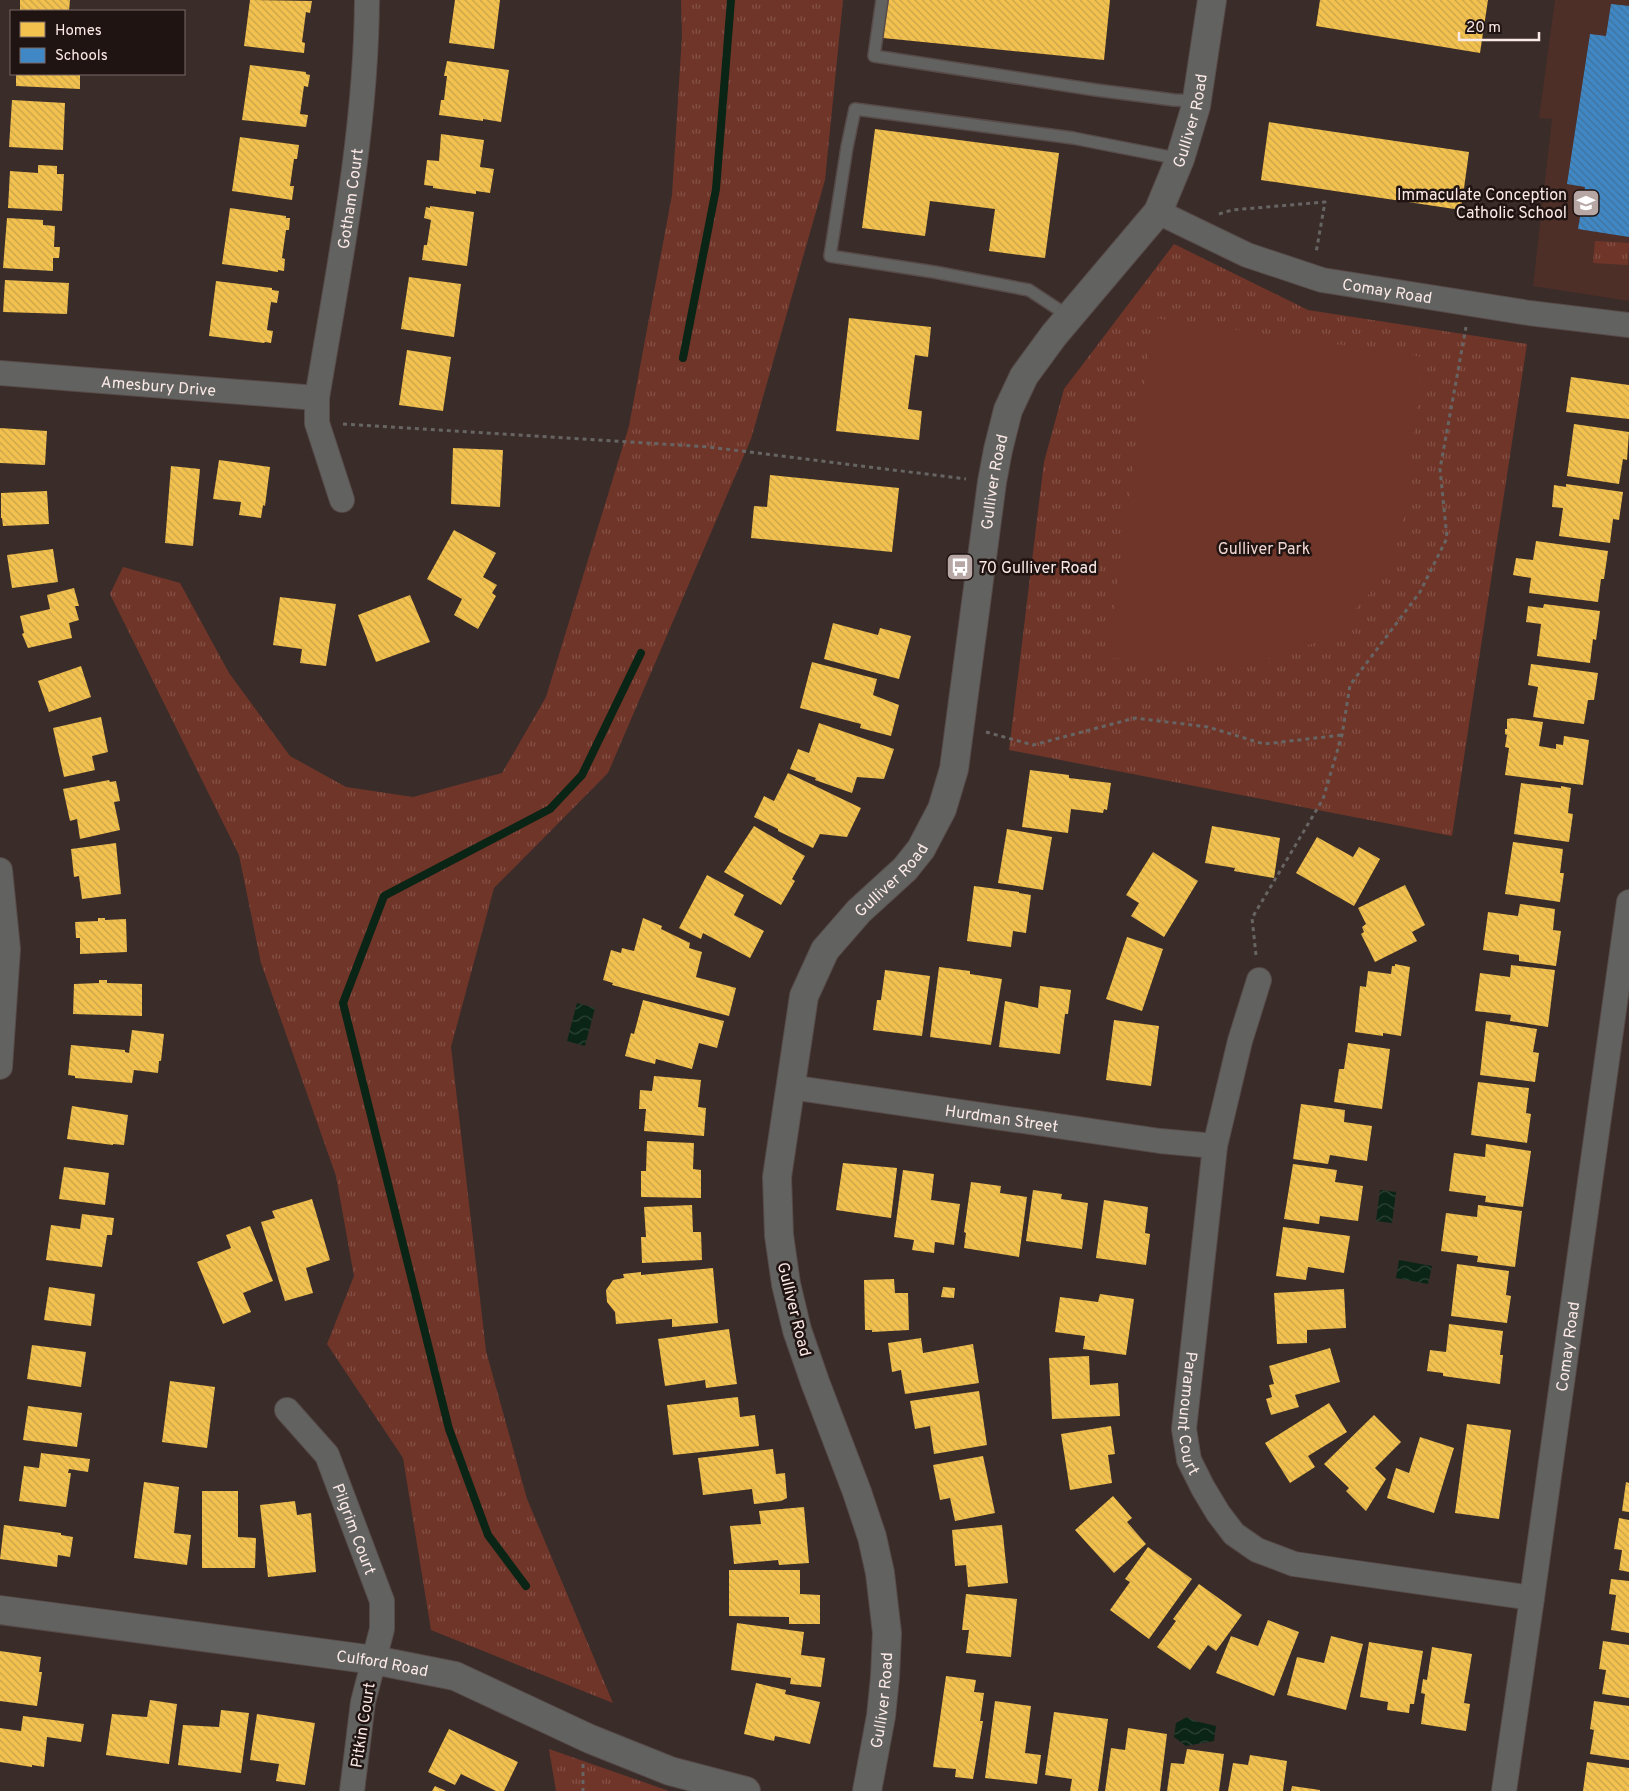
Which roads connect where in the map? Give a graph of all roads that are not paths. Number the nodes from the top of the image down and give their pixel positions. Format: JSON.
{"nodes":[{"id":1,"x":368,"y":0,"type":"edge"},
{"id":2,"x":882,"y":0,"type":"edge"},
{"id":3,"x":1212,"y":0,"type":"edge"},
{"id":4,"x":1197,"y":101,"type":"junction"},
{"id":5,"x":1180,"y":159,"type":"junction"},
{"id":6,"x":1158,"y":212,"type":"junction"},
{"id":7,"x":1070,"y":317,"type":"junction"},
{"id":8,"x":1629,"y":325,"type":"edge"},
{"id":9,"x":0,"y":373,"type":"edge"},
{"id":10,"x":317,"y":398,"type":"junction"},
{"id":11,"x":342,"y":500,"type":"dead end"},
{"id":12,"x":0,"y":870,"type":"edge"},
{"id":13,"x":1629,"y":902,"type":"edge"},
{"id":14,"x":1259,"y":980,"type":"road end"},
{"id":15,"x":0,"y":1067,"type":"edge"},
{"id":16,"x":790,"y":1087,"type":"junction"},
{"id":17,"x":1215,"y":1146,"type":"junction"},
{"id":18,"x":287,"y":1410,"type":"dead end"},
{"id":19,"x":1532,"y":1598,"type":"junction"},
{"id":20,"x":0,"y":1610,"type":"edge"},
{"id":21,"x":374,"y":1660,"type":"junction"},
{"id":22,"x":352,"y":1791,"type":"edge"},
{"id":23,"x":746,"y":1791,"type":"edge"},
{"id":24,"x":867,"y":1791,"type":"edge"},
{"id":25,"x":1504,"y":1791,"type":"edge"}],
"edges":[{"from":1,"to":10,"type":"street","name":"Gotham Court"},
{"from":2,"to":4,"type":"lane"},
{"from":3,"to":4,"type":"street","name":"Gulliver Road"},
{"from":4,"to":5,"type":"street","name":"Gulliver Road"},
{"from":5,"to":6,"type":"street","name":"Gulliver Road"},
{"from":5,"to":7,"type":"lane"},
{"from":6,"to":7,"type":"street","name":"Gulliver Road"},
{"from":6,"to":8,"type":"street","name":"Comay Road"},
{"from":7,"to":16,"type":"street","name":"Gulliver Road"},
{"from":9,"to":10,"type":"street","name":"Amesbury Drive"},
{"from":10,"to":11,"type":"street","name":"Gotham Court"},
{"from":12,"to":15,"type":"street"},
{"from":13,"to":19,"type":"street","name":"Comay Road"},
{"from":14,"to":17,"type":"street","name":"Paramount Court"},
{"from":16,"to":17,"type":"street","name":"Hurdman Street"},
{"from":16,"to":24,"type":"street","name":"Gulliver Road"},
{"from":17,"to":19,"type":"street","name":"Paramount Court"},
{"from":18,"to":21,"type":"street","name":"Pilgrim Court"},
{"from":19,"to":25,"type":"street","name":"Comay Road"},
{"from":20,"to":21,"type":"street","name":"Culford Road"},
{"from":21,"to":22,"type":"street","name":"Pitkin Court"},
{"from":21,"to":23,"type":"street","name":"Culford Road"}]}
